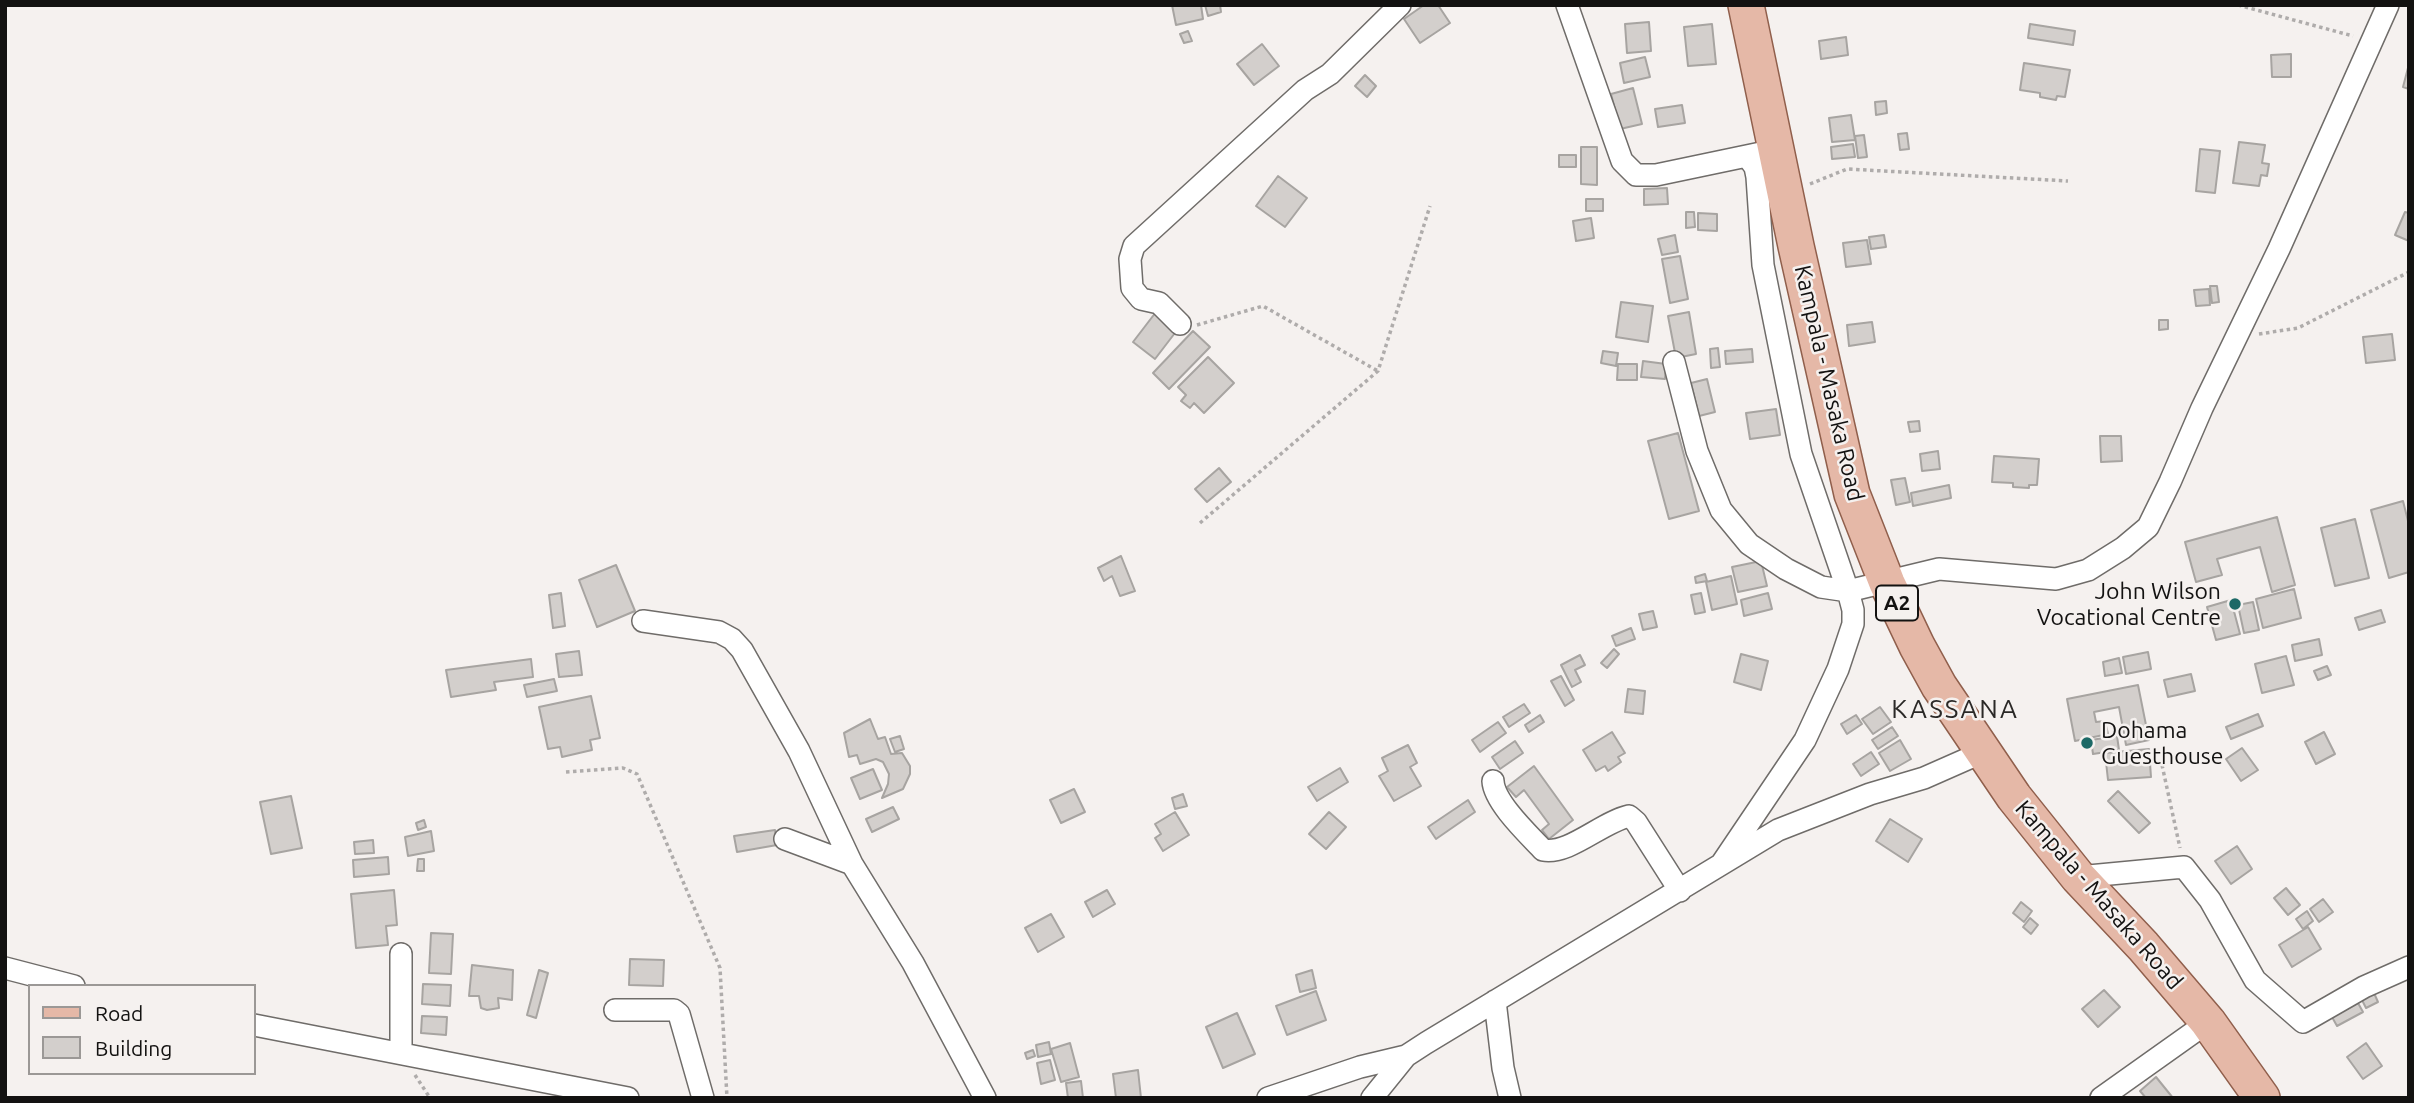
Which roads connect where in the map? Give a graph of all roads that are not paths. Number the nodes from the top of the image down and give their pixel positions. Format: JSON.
{"nodes":[{"id":1,"x":1401,"y":5,"type":"edge"},
{"id":2,"x":1567,"y":5,"type":"edge"},
{"id":3,"x":1746,"y":5,"type":"edge"},
{"id":4,"x":2388,"y":5,"type":"edge"},
{"id":5,"x":1761,"y":153,"type":"junction"},
{"id":6,"x":1180,"y":324,"type":"road end"},
{"id":7,"x":1674,"y":362,"type":"dead end"},
{"id":8,"x":1887,"y":583,"type":"junction"},
{"id":9,"x":1848,"y":592,"type":"junction"},
{"id":10,"x":643,"y":621,"type":"dead end"},
{"id":11,"x":1983,"y":752,"type":"junction"},
{"id":12,"x":1493,"y":782,"type":"dead end"},
{"id":13,"x":785,"y":839,"type":"dead end"},
{"id":14,"x":1722,"y":863,"type":"junction"},
{"id":15,"x":852,"y":864,"type":"junction"},
{"id":16,"x":2078,"y":877,"type":"junction"},
{"id":17,"x":1680,"y":891,"type":"junction"},
{"id":18,"x":401,"y":954,"type":"dead end"},
{"id":19,"x":2409,"y":967,"type":"edge"},
{"id":20,"x":5,"y":968,"type":"edge"},
{"id":21,"x":66,"y":984,"type":"edge"},
{"id":22,"x":1495,"y":1001,"type":"junction"},
{"id":23,"x":615,"y":1010,"type":"dead end"},
{"id":24,"x":2208,"y":1022,"type":"junction"},
{"id":25,"x":256,"y":1025,"type":"edge"},
{"id":26,"x":401,"y":1053,"type":"junction"},
{"id":27,"x":1406,"y":1056,"type":"junction"},
{"id":28,"x":628,"y":1098,"type":"edge"},
{"id":29,"x":703,"y":1098,"type":"edge"},
{"id":30,"x":985,"y":1098,"type":"edge"},
{"id":31,"x":1268,"y":1098,"type":"edge"},
{"id":32,"x":1372,"y":1098,"type":"edge"},
{"id":33,"x":1510,"y":1098,"type":"edge"},
{"id":34,"x":2101,"y":1098,"type":"edge"},
{"id":35,"x":2262,"y":1098,"type":"edge"}],
"edges":[{"from":1,"to":6,"type":"street"},
{"from":2,"to":5,"type":"street"},
{"from":3,"to":5,"type":"main road","name":"Kampala - Masaka Road","number":"A2"},
{"from":4,"to":8,"type":"street"},
{"from":5,"to":8,"type":"main road","name":"Kampala - Masaka Road","number":"A2"},
{"from":5,"to":9,"type":"street"},
{"from":7,"to":9,"type":"street"},
{"from":8,"to":9,"type":"street"},
{"from":8,"to":11,"type":"main road","name":"Kampala - Masaka Road","number":"A2"},
{"from":9,"to":14,"type":"street"},
{"from":10,"to":15,"type":"street"},
{"from":11,"to":14,"type":"street"},
{"from":11,"to":16,"type":"main road","name":"Kampala - Masaka Road","number":"A2"},
{"from":12,"to":17,"type":"street"},
{"from":13,"to":15,"type":"street"},
{"from":14,"to":17,"type":"street"},
{"from":15,"to":30,"type":"street"},
{"from":16,"to":19,"type":"street"},
{"from":16,"to":24,"type":"main road","name":"Kampala - Masaka Road","number":"A2"},
{"from":17,"to":22,"type":"street"},
{"from":18,"to":26,"type":"street"},
{"from":20,"to":21,"type":"street"},
{"from":22,"to":27,"type":"street"},
{"from":22,"to":33,"type":"street"},
{"from":23,"to":29,"type":"street"},
{"from":24,"to":34,"type":"street"},
{"from":24,"to":35,"type":"main road","name":"Kampala - Masaka Road","number":"A2"},
{"from":25,"to":26,"type":"street"},
{"from":26,"to":28,"type":"street"},
{"from":27,"to":31,"type":"street"},
{"from":27,"to":32,"type":"street"}]}
